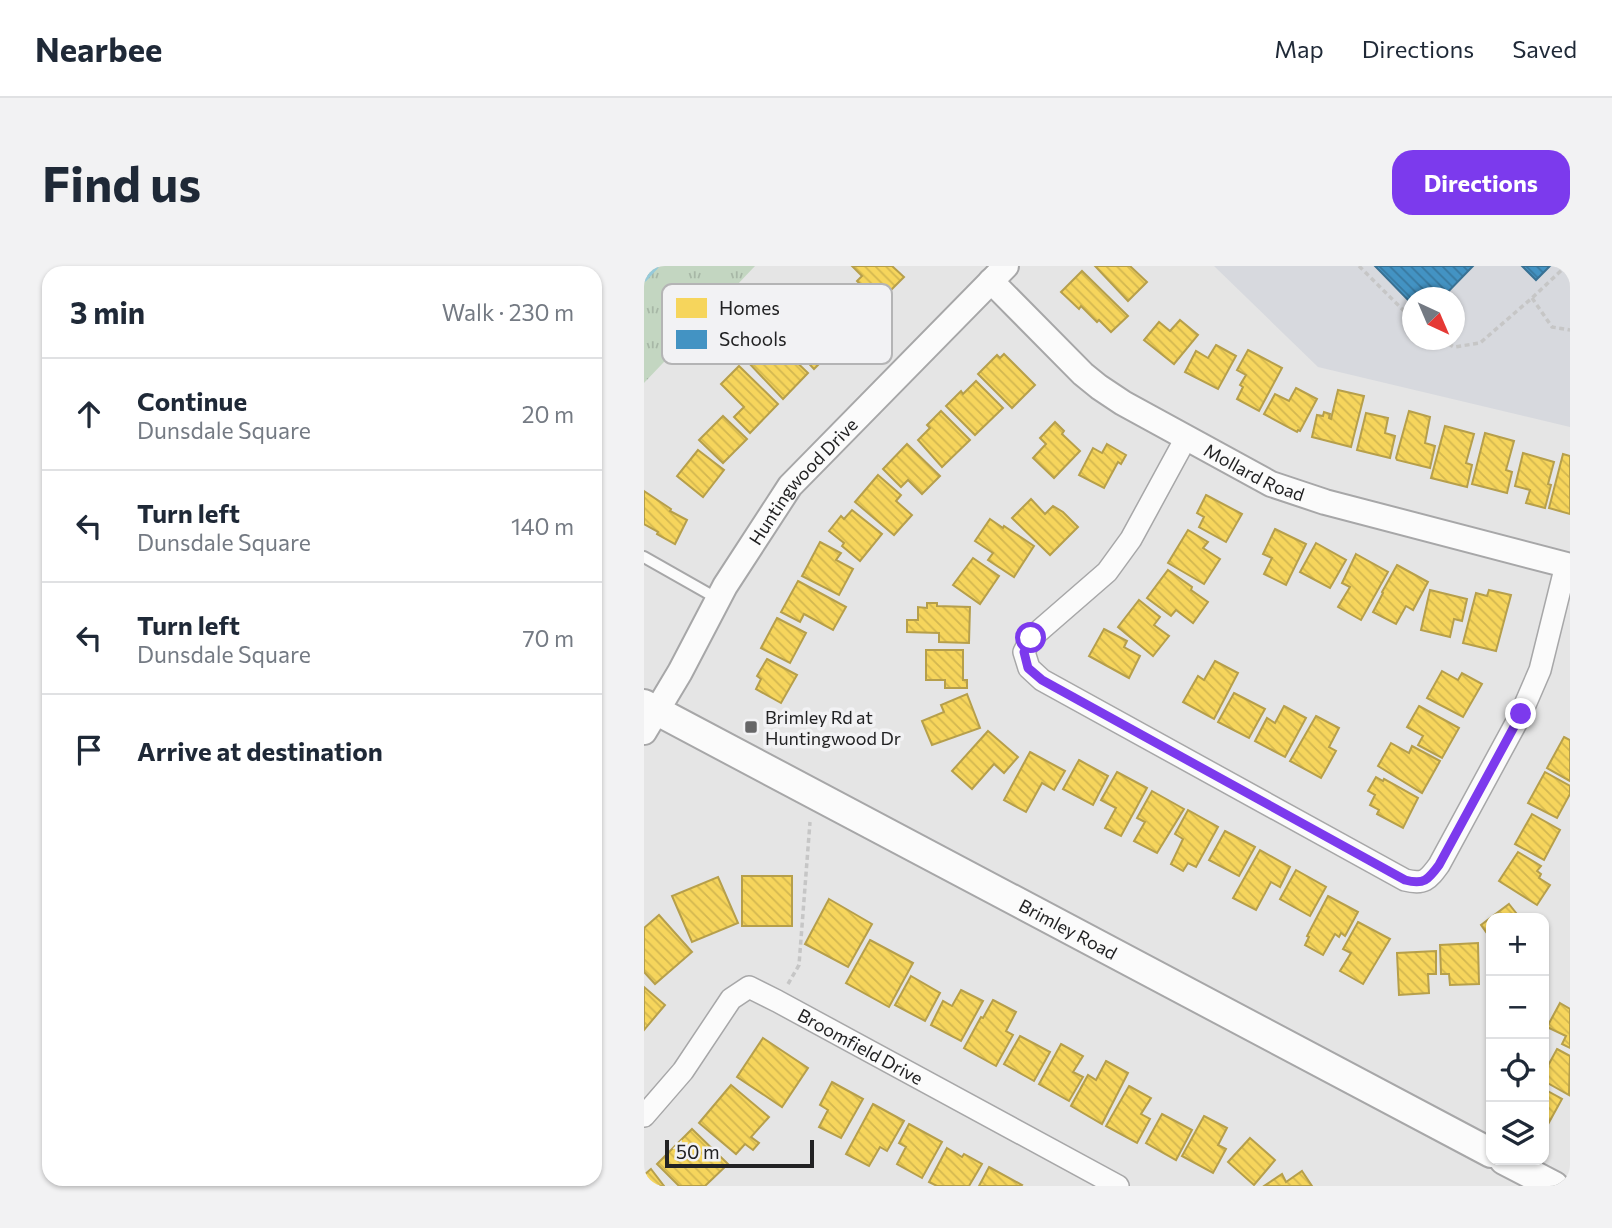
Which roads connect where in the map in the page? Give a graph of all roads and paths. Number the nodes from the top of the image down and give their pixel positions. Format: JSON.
{"nodes":[{"id":1,"x":1359,"y":266,"type":"edge"},
{"id":2,"x":1566,"y":266,"type":"edge"},
{"id":3,"x":999,"y":273,"type":"edge"},
{"id":4,"x":1532,"y":299,"type":"junction"},
{"id":5,"x":1402,"y":308,"type":"edge"},
{"id":6,"x":1570,"y":330,"type":"edge"},
{"id":7,"x":1465,"y":345,"type":"edge"},
{"id":8,"x":1186,"y":438,"type":"junction"},
{"id":9,"x":644,"y":557,"type":"edge"},
{"id":10,"x":1568,"y":565,"type":"edge"},
{"id":11,"x":718,"y":599,"type":"junction"},
{"id":12,"x":648,"y":715,"type":"edge"},
{"id":13,"x":810,"y":822,"type":"dead end"},
{"id":14,"x":777,"y":1001,"type":"junction"},
{"id":15,"x":644,"y":1116,"type":"edge"},
{"id":16,"x":1486,"y":1150,"type":"edge"},
{"id":17,"x":1514,"y":1165,"type":"edge"},
{"id":18,"x":1118,"y":1186,"type":"edge"},
{"id":19,"x":1554,"y":1186,"type":"edge"}],
"edges":[{"from":1,"to":5,"type":"path"},
{"from":2,"to":4,"type":"path"},
{"from":3,"to":8,"type":"street","name":"Mollard Road"},
{"from":3,"to":11,"type":"street","name":"Huntingwood Drive"},
{"from":4,"to":6,"type":"path"},
{"from":4,"to":7,"type":"path"},
{"from":8,"to":10,"type":"street","name":"Mollard Road"},
{"from":8,"to":10,"type":"street"},
{"from":9,"to":11,"type":"lane"},
{"from":11,"to":12,"type":"street","name":"Huntingwood Drive"},
{"from":12,"to":16,"type":"main road","name":"Brimley Road"},
{"from":13,"to":14,"type":"path"},
{"from":14,"to":15,"type":"street","name":"Broomfield Drive"},
{"from":14,"to":18,"type":"street","name":"Broomfield Drive"},
{"from":17,"to":19,"type":"main road"}]}
